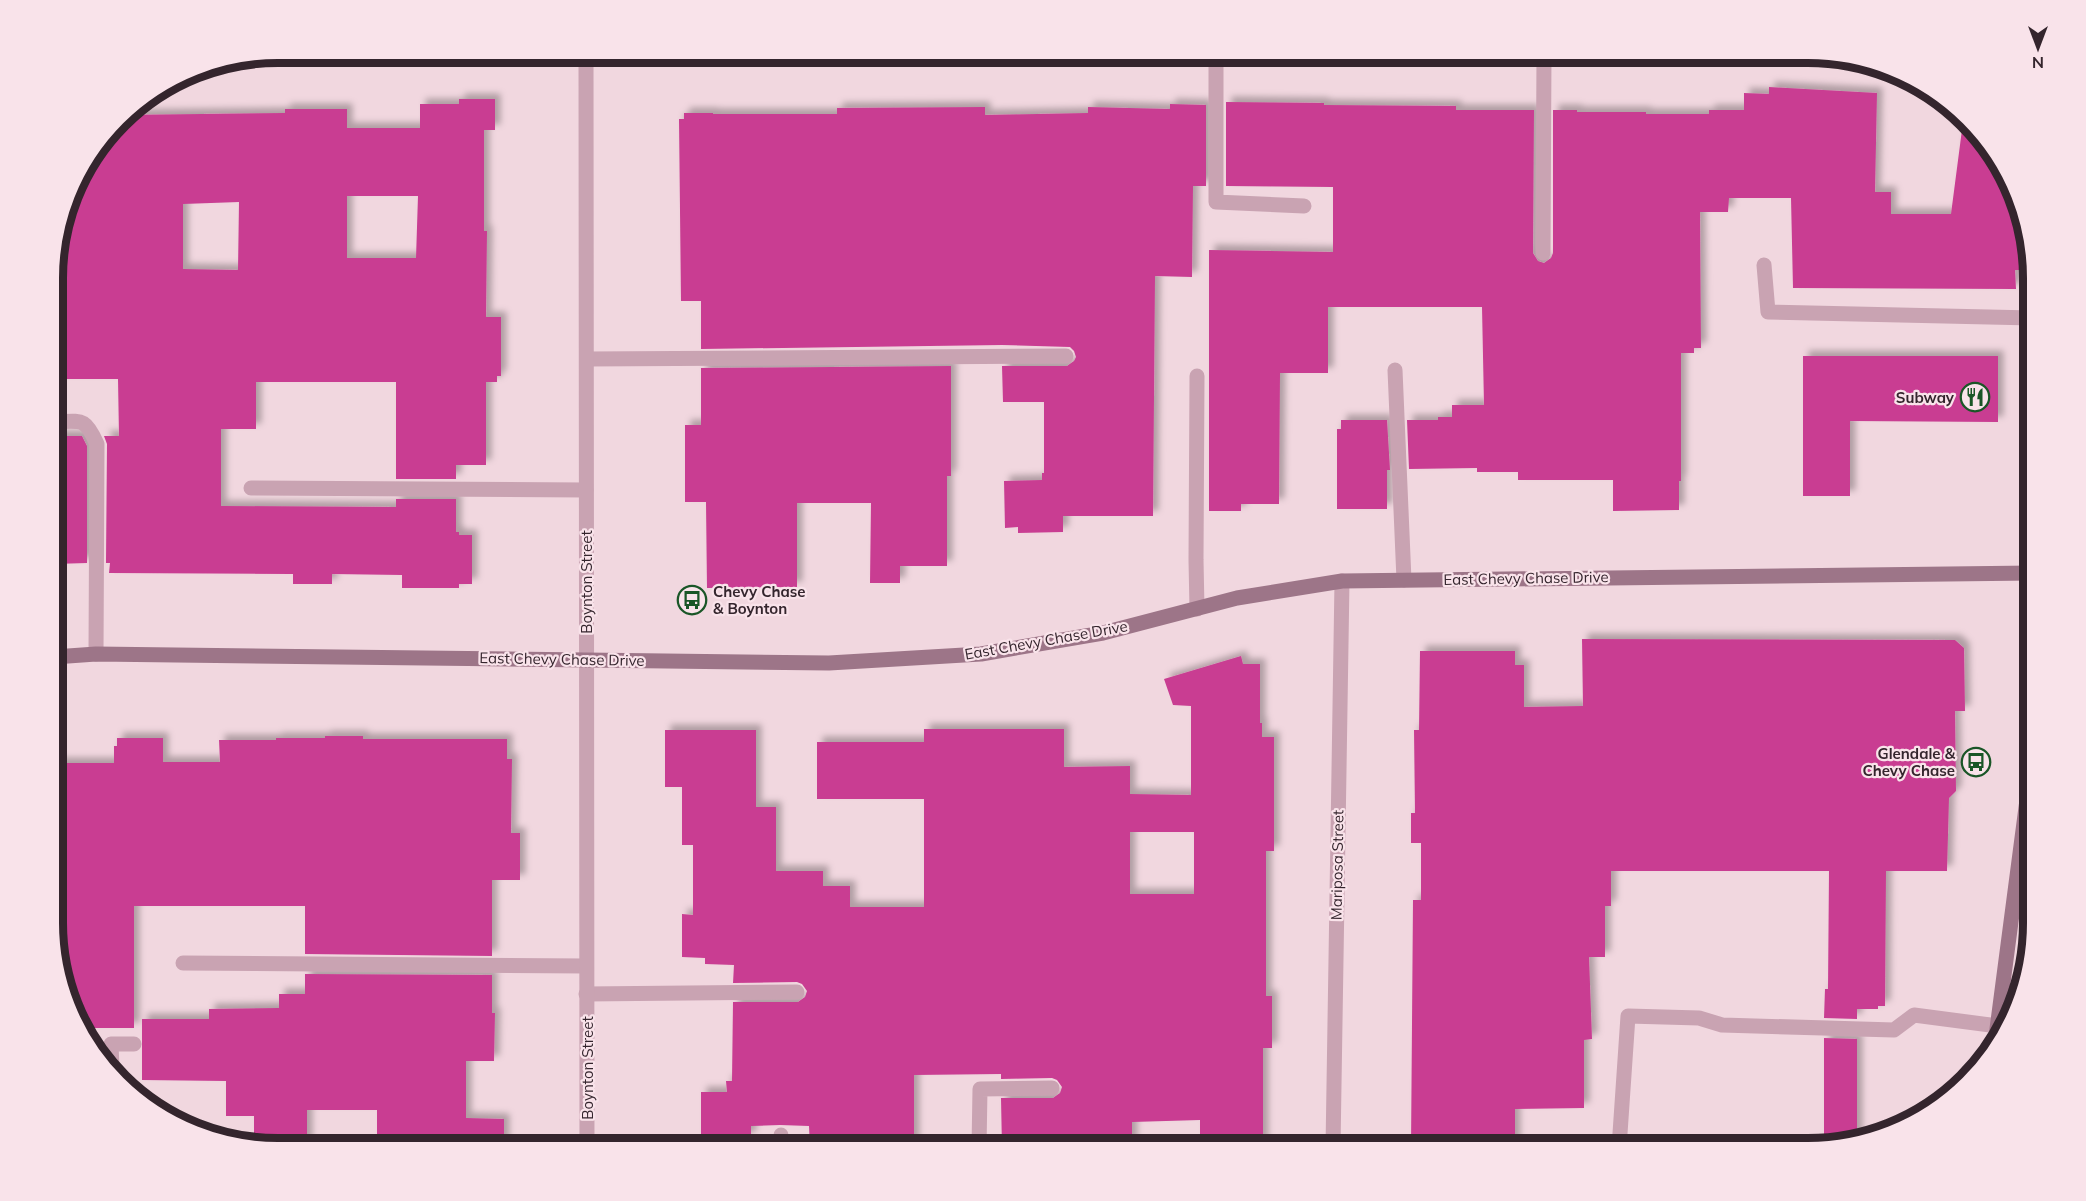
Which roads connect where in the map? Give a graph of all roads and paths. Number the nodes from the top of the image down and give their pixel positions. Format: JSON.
{"nodes":[{"id":1,"x":586,"y":63,"type":"edge"},
{"id":2,"x":1216,"y":63,"type":"edge"},
{"id":3,"x":1544,"y":63,"type":"edge"},
{"id":4,"x":1304,"y":206,"type":"dead end"},
{"id":5,"x":1543,"y":253,"type":"dead end"},
{"id":6,"x":1764,"y":266,"type":"dead end"},
{"id":7,"x":2023,"y":318,"type":"edge"},
{"id":8,"x":1066,"y":356,"type":"dead end"},
{"id":9,"x":587,"y":359,"type":"junction"},
{"id":10,"x":1395,"y":370,"type":"dead end"},
{"id":11,"x":1197,"y":376,"type":"dead end"},
{"id":12,"x":63,"y":422,"type":"edge"},
{"id":13,"x":251,"y":488,"type":"dead end"},
{"id":14,"x":586,"y":489,"type":"junction"},
{"id":15,"x":2023,"y":573,"type":"edge"},
{"id":16,"x":1404,"y":580,"type":"junction"},
{"id":17,"x":1342,"y":581,"type":"junction"},
{"id":18,"x":1197,"y":609,"type":"junction"},
{"id":19,"x":96,"y":654,"type":"junction"},
{"id":20,"x":63,"y":656,"type":"edge"},
{"id":21,"x":586,"y":659,"type":"junction"},
{"id":22,"x":2023,"y":832,"type":"edge"},
{"id":23,"x":183,"y":963,"type":"dead end"},
{"id":24,"x":586,"y":966,"type":"junction"},
{"id":25,"x":797,"y":992,"type":"dead end"},
{"id":26,"x":586,"y":994,"type":"junction"},
{"id":27,"x":1998,"y":1022,"type":"edge"},
{"id":28,"x":1996,"y":1026,"type":"edge"},
{"id":29,"x":134,"y":1044,"type":"dead end"},
{"id":30,"x":112,"y":1060,"type":"edge"},
{"id":31,"x":1052,"y":1088,"type":"dead end"},
{"id":32,"x":587,"y":1138,"type":"edge"},
{"id":33,"x":979,"y":1138,"type":"edge"},
{"id":34,"x":1333,"y":1138,"type":"edge"},
{"id":35,"x":1619,"y":1138,"type":"edge"}],
"edges":[{"from":1,"to":9,"type":"street","name":"Boynton Street"},
{"from":2,"to":4,"type":"street"},
{"from":3,"to":5,"type":"street"},
{"from":6,"to":7,"type":"street"},
{"from":8,"to":9,"type":"street"},
{"from":9,"to":14,"type":"street","name":"Boynton Street"},
{"from":10,"to":16,"type":"street"},
{"from":11,"to":18,"type":"street"},
{"from":12,"to":19,"type":"street"},
{"from":13,"to":14,"type":"street"},
{"from":14,"to":21,"type":"street","name":"Boynton Street"},
{"from":15,"to":16,"type":"main road","name":"East Chevy Chase Drive"},
{"from":16,"to":17,"type":"main road","name":"East Chevy Chase Drive"},
{"from":17,"to":18,"type":"main road","name":"East Chevy Chase Drive"},
{"from":17,"to":34,"type":"street","name":"Mariposa Street"},
{"from":18,"to":21,"type":"main road","name":"East Chevy Chase Drive"},
{"from":19,"to":20,"type":"main road","name":"East Chevy Chase Drive"},
{"from":19,"to":21,"type":"main road","name":"East Chevy Chase Drive"},
{"from":21,"to":24,"type":"street","name":"Boynton Street"},
{"from":22,"to":27,"type":"main road"},
{"from":23,"to":24,"type":"street"},
{"from":24,"to":26,"type":"street","name":"Boynton Street"},
{"from":25,"to":26,"type":"street"},
{"from":26,"to":32,"type":"street","name":"Boynton Street"},
{"from":28,"to":35,"type":"street"},
{"from":29,"to":30,"type":"street"},
{"from":31,"to":33,"type":"street"}]}
